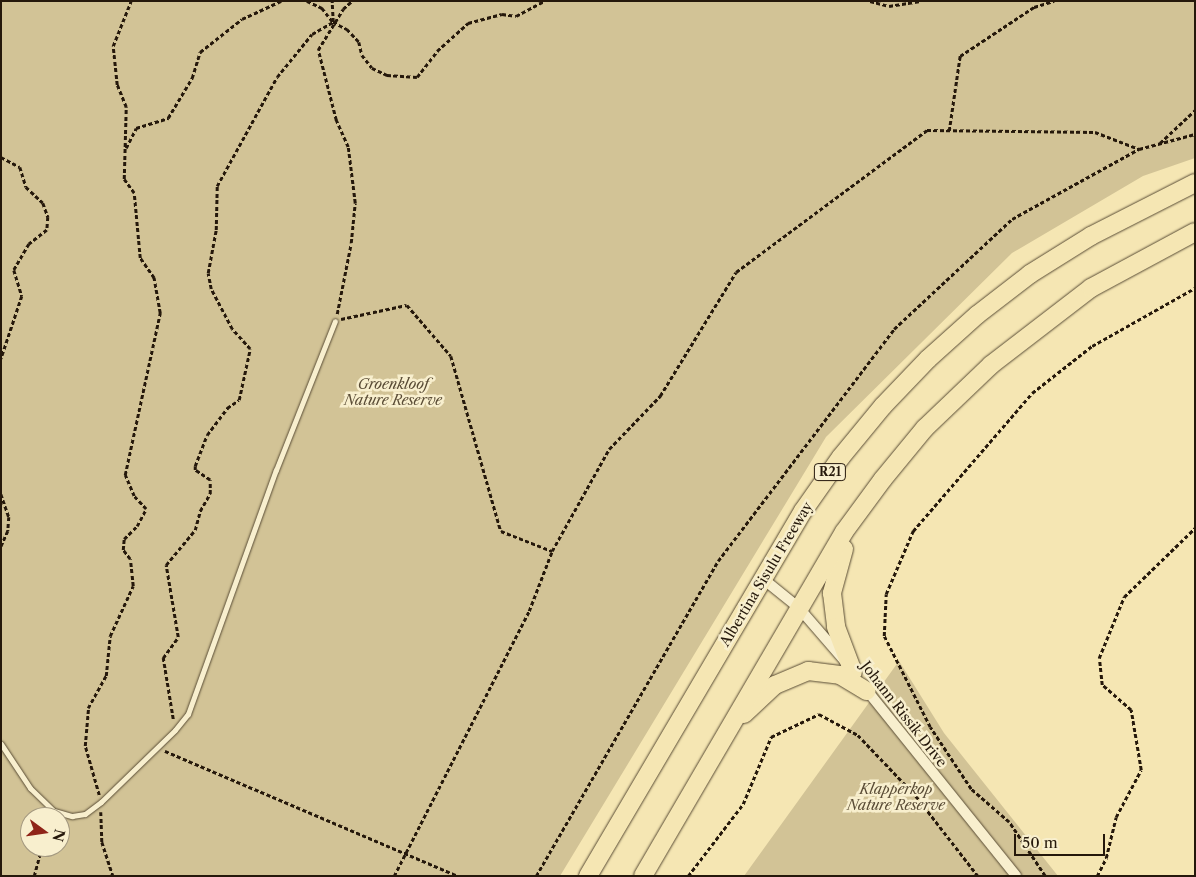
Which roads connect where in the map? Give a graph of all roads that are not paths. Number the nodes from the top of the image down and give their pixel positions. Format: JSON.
{"nodes":[{"id":1,"x":1195,"y":183,"type":"edge"},
{"id":2,"x":1195,"y":232,"type":"edge"},
{"id":3,"x":335,"y":320,"type":"road end"},
{"id":4,"x":883,"y":478,"type":"junction"},
{"id":5,"x":762,"y":578,"type":"junction"},
{"id":6,"x":799,"y":608,"type":"junction"},
{"id":7,"x":853,"y":672,"type":"junction"},
{"id":8,"x":867,"y":691,"type":"junction"},
{"id":9,"x":731,"y":724,"type":"junction"},
{"id":10,"x":1,"y":744,"type":"edge"},
{"id":11,"x":588,"y":876,"type":"edge"},
{"id":12,"x":642,"y":876,"type":"edge"},
{"id":13,"x":1016,"y":876,"type":"edge"}],
"edges":[{"from":1,"to":5,"type":"highway","name":"Albertina Sisulu Freeway","number":"R21"},
{"from":2,"to":4,"type":"highway"},
{"from":3,"to":10,"type":"lane"},
{"from":4,"to":6,"type":"highway"},
{"from":4,"to":7,"type":"highway"},
{"from":5,"to":6,"type":"street","name":"Johann Rissik Drive"},
{"from":5,"to":11,"type":"highway","name":"Albertina Sisulu Freeway","number":"R21"},
{"from":6,"to":7,"type":"street","name":"Johann Rissik Drive"},
{"from":6,"to":9,"type":"highway"},
{"from":7,"to":8,"type":"street","name":"Johann Rissik Drive"},
{"from":8,"to":9,"type":"highway"},
{"from":8,"to":13,"type":"street","name":"Johann Rissik Drive"},
{"from":9,"to":12,"type":"highway"}]}
